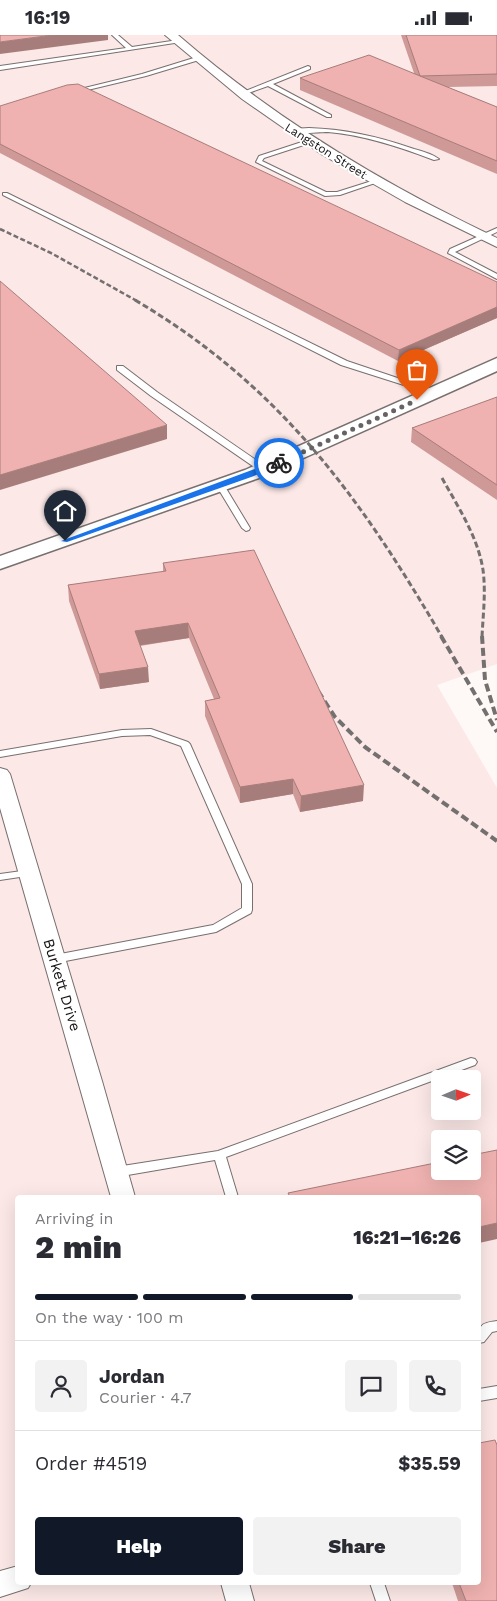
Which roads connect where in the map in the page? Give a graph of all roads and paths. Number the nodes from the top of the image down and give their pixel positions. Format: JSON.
{"nodes":[{"id":1,"x":115,"y":35,"type":"edge"},
{"id":2,"x":174,"y":38,"type":"edge"},
{"id":3,"x":131,"y":49,"type":"junction"},
{"id":4,"x":197,"y":59,"type":"junction"},
{"id":5,"x":0,"y":68,"type":"edge"},
{"id":6,"x":308,"y":68,"type":"dead end"},
{"id":7,"x":268,"y":84,"type":"junction"},
{"id":8,"x":69,"y":91,"type":"edge"},
{"id":9,"x":241,"y":94,"type":"junction"},
{"id":10,"x":329,"y":116,"type":"dead end"},
{"id":11,"x":292,"y":131,"type":"junction"},
{"id":12,"x":308,"y":142,"type":"junction"},
{"id":13,"x":436,"y":159,"type":"dead end"},
{"id":14,"x":376,"y":181,"type":"junction"},
{"id":15,"x":5,"y":194,"type":"dead end"},
{"id":16,"x":497,"y":230,"type":"edge"},
{"id":17,"x":482,"y":236,"type":"junction"},
{"id":18,"x":497,"y":243,"type":"edge"},
{"id":19,"x":497,"y":277,"type":"edge"},
{"id":20,"x":497,"y":364,"type":"edge"},
{"id":21,"x":120,"y":368,"type":"dead end"},
{"id":22,"x":435,"y":392,"type":"junction"},
{"id":23,"x":263,"y":469,"type":"junction"},
{"id":24,"x":220,"y":485,"type":"junction"},
{"id":25,"x":246,"y":528,"type":"dead end"},
{"id":26,"x":0,"y":563,"type":"edge"},
{"id":27,"x":0,"y":754,"type":"edge"},
{"id":28,"x":0,"y":774,"type":"edge"},
{"id":29,"x":29,"y":873,"type":"junction"},
{"id":30,"x":0,"y":877,"type":"edge"},
{"id":31,"x":55,"y":959,"type":"junction"},
{"id":32,"x":472,"y":1062,"type":"dead end"},
{"id":33,"x":219,"y":1155,"type":"junction"},
{"id":34,"x":116,"y":1173,"type":"junction"},
{"id":35,"x":122,"y":1195,"type":"edge"},
{"id":36,"x":231,"y":1195,"type":"edge"},
{"id":37,"x":497,"y":1325,"type":"edge"},
{"id":38,"x":481,"y":1336,"type":"edge"},
{"id":39,"x":497,"y":1392,"type":"edge"},
{"id":40,"x":481,"y":1395,"type":"edge"},
{"id":41,"x":15,"y":1580,"type":"edge"},
{"id":42,"x":0,"y":1584,"type":"edge"},
{"id":43,"x":236,"y":1585,"type":"edge"},
{"id":44,"x":378,"y":1585,"type":"edge"},
{"id":45,"x":240,"y":1601,"type":"edge"},
{"id":46,"x":383,"y":1601,"type":"edge"}],
"edges":[{"from":1,"to":3,"type":"lane"},
{"from":2,"to":3,"type":"lane"},
{"from":2,"to":4,"type":"street","name":"Langston Street"},
{"from":3,"to":5,"type":"lane"},
{"from":4,"to":8,"type":"lane"},
{"from":4,"to":9,"type":"street","name":"Langston Street"},
{"from":6,"to":7,"type":"lane"},
{"from":7,"to":9,"type":"lane"},
{"from":7,"to":10,"type":"lane"},
{"from":9,"to":11,"type":"street","name":"Langston Street"},
{"from":11,"to":12,"type":"street","name":"Langston Street"},
{"from":11,"to":13,"type":"lane"},
{"from":12,"to":14,"type":"street","name":"Langston Street"},
{"from":12,"to":14,"type":"lane"},
{"from":14,"to":17,"type":"street","name":"Langston Street"},
{"from":15,"to":22,"type":"lane"},
{"from":16,"to":17,"type":"lane"},
{"from":17,"to":18,"type":"street","name":"Langston Street"},
{"from":17,"to":19,"type":"lane"},
{"from":20,"to":22,"type":"street"},
{"from":21,"to":23,"type":"lane"},
{"from":22,"to":23,"type":"street"},
{"from":23,"to":24,"type":"street"},
{"from":24,"to":25,"type":"lane"},
{"from":24,"to":26,"type":"street"},
{"from":27,"to":31,"type":"lane"},
{"from":28,"to":29,"type":"street","name":"Burkett Drive"},
{"from":29,"to":30,"type":"lane"},
{"from":29,"to":31,"type":"street","name":"Burkett Drive"},
{"from":31,"to":34,"type":"street","name":"Burkett Drive"},
{"from":32,"to":33,"type":"lane"},
{"from":33,"to":34,"type":"lane"},
{"from":33,"to":36,"type":"lane"},
{"from":34,"to":35,"type":"street","name":"Burkett Drive"},
{"from":37,"to":38,"type":"lane"},
{"from":39,"to":40,"type":"lane"},
{"from":41,"to":42,"type":"street"},
{"from":43,"to":45,"type":"street"},
{"from":44,"to":46,"type":"lane"}]}
